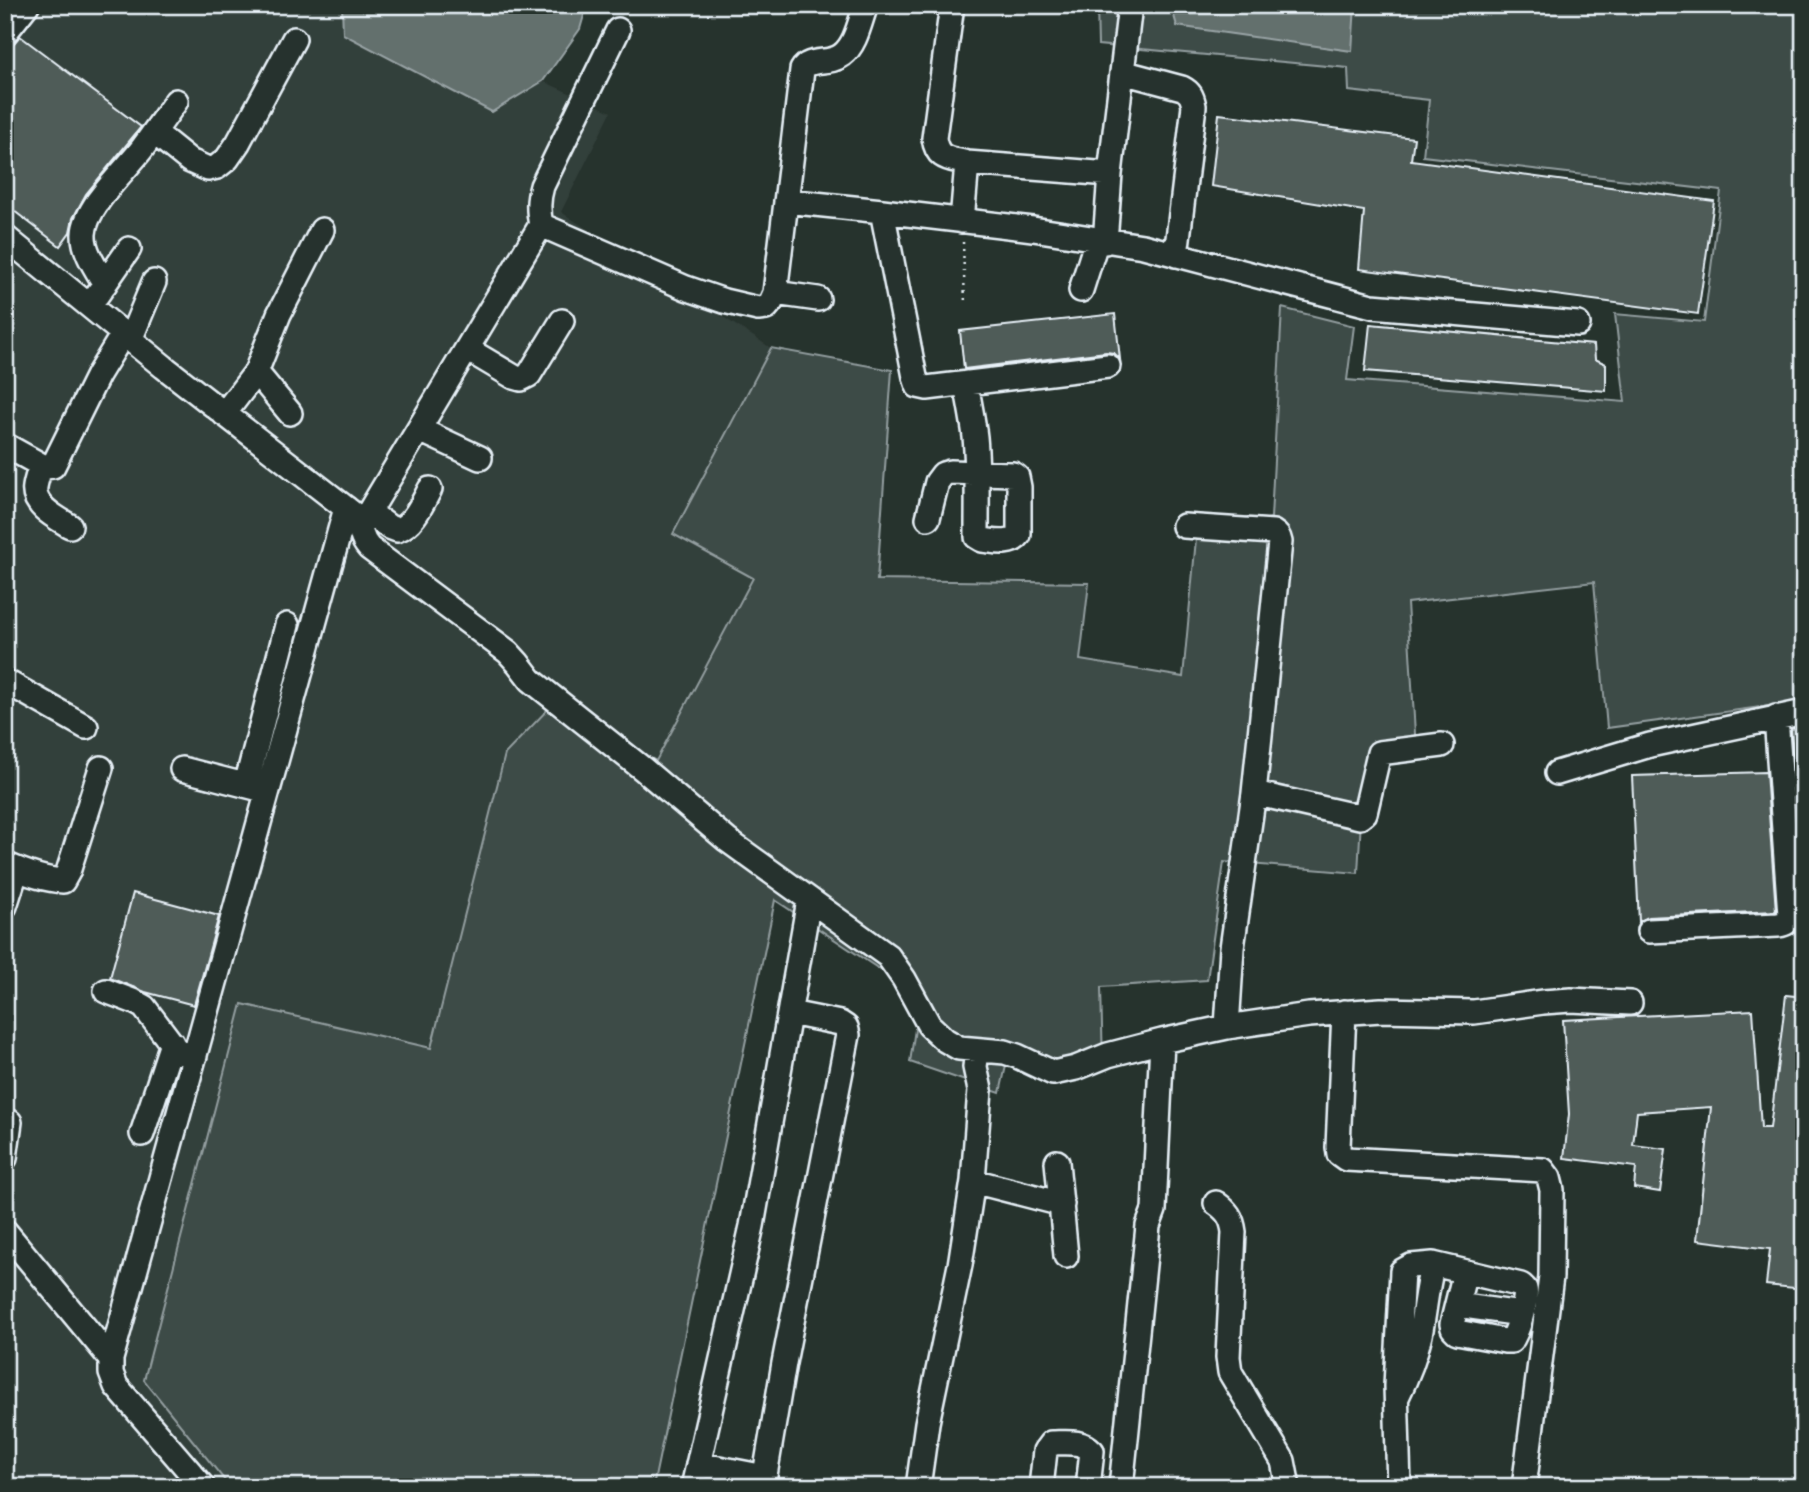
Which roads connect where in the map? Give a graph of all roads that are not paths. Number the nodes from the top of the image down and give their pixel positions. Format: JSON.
{"nodes":[{"id":1,"x":27,"y":5,"type":"edge"},
{"id":2,"x":866,"y":5,"type":"edge"},
{"id":3,"x":952,"y":5,"type":"edge"},
{"id":4,"x":1130,"y":5,"type":"edge"},
{"id":5,"x":618,"y":30,"type":"dead end"},
{"id":6,"x":5,"y":33,"type":"edge"},
{"id":7,"x":294,"y":39,"type":"dead end"},
{"id":8,"x":1122,"y":72,"type":"junction"},
{"id":9,"x":176,"y":102,"type":"dead end"},
{"id":10,"x":154,"y":132,"type":"junction"},
{"id":11,"x":967,"y":163,"type":"junction"},
{"id":12,"x":1110,"y":174,"type":"junction"},
{"id":13,"x":786,"y":201,"type":"junction"},
{"id":14,"x":882,"y":211,"type":"junction"},
{"id":15,"x":962,"y":220,"type":"junction"},
{"id":16,"x":541,"y":225,"type":"junction"},
{"id":17,"x":322,"y":230,"type":"dead end"},
{"id":18,"x":5,"y":237,"type":"edge"},
{"id":19,"x":1101,"y":241,"type":"junction"},
{"id":20,"x":129,"y":249,"type":"dead end"},
{"id":21,"x":1176,"y":255,"type":"junction"},
{"id":22,"x":155,"y":282,"type":"dead end"},
{"id":23,"x":105,"y":284,"type":"junction"},
{"id":24,"x":1081,"y":290,"type":"dead end"},
{"id":25,"x":775,"y":293,"type":"junction"},
{"id":26,"x":818,"y":299,"type":"dead end"},
{"id":27,"x":89,"y":306,"type":"junction"},
{"id":28,"x":562,"y":321,"type":"dead end"},
{"id":29,"x":1578,"y":324,"type":"dead end"},
{"id":30,"x":127,"y":337,"type":"junction"},
{"id":31,"x":467,"y":349,"type":"junction"},
{"id":32,"x":1108,"y":366,"type":"dead end"},
{"id":33,"x":256,"y":372,"type":"junction"},
{"id":34,"x":966,"y":383,"type":"junction"},
{"id":35,"x":290,"y":413,"type":"dead end"},
{"id":36,"x":224,"y":414,"type":"junction"},
{"id":37,"x":420,"y":430,"type":"junction"},
{"id":38,"x":5,"y":445,"type":"edge"},
{"id":39,"x":480,"y":458,"type":"dead end"},
{"id":40,"x":41,"y":465,"type":"junction"},
{"id":41,"x":430,"y":489,"type":"dead end"},
{"id":42,"x":359,"y":513,"type":"junction"},
{"id":43,"x":928,"y":518,"type":"dead end"},
{"id":44,"x":70,"y":526,"type":"dead end"},
{"id":45,"x":1184,"y":526,"type":"dead end"},
{"id":46,"x":287,"y":625,"type":"dead end"},
{"id":47,"x":5,"y":681,"type":"edge"},
{"id":48,"x":1804,"y":712,"type":"edge"},
{"id":49,"x":1776,"y":717,"type":"junction"},
{"id":50,"x":86,"y":727,"type":"dead end"},
{"id":51,"x":1442,"y":745,"type":"dead end"},
{"id":52,"x":101,"y":768,"type":"dead end"},
{"id":53,"x":181,"y":769,"type":"dead end"},
{"id":54,"x":1557,"y":773,"type":"dead end"},
{"id":55,"x":257,"y":788,"type":"junction"},
{"id":56,"x":1254,"y":793,"type":"junction"},
{"id":57,"x":11,"y":867,"type":"edge"},
{"id":58,"x":5,"y":906,"type":"edge"},
{"id":59,"x":808,"y":908,"type":"junction"},
{"id":60,"x":1649,"y":932,"type":"dead end"},
{"id":61,"x":106,"y":991,"type":"dead end"},
{"id":62,"x":1630,"y":1003,"type":"dead end"},
{"id":63,"x":790,"y":1013,"type":"junction"},
{"id":64,"x":1344,"y":1018,"type":"junction"},
{"id":65,"x":1227,"y":1027,"type":"junction"},
{"id":66,"x":172,"y":1043,"type":"junction"},
{"id":67,"x":1162,"y":1049,"type":"junction"},
{"id":68,"x":195,"y":1056,"type":"junction"},
{"id":69,"x":976,"y":1057,"type":"junction"},
{"id":70,"x":10,"y":1122,"type":"dead end"},
{"id":71,"x":142,"y":1133,"type":"dead end"},
{"id":72,"x":5,"y":1158,"type":"edge"},
{"id":73,"x":1057,"y":1161,"type":"dead end"},
{"id":74,"x":972,"y":1181,"type":"junction"},
{"id":75,"x":1216,"y":1203,"type":"dead end"},
{"id":76,"x":1062,"y":1204,"type":"junction"},
{"id":77,"x":5,"y":1231,"type":"edge"},
{"id":78,"x":1066,"y":1256,"type":"dead end"},
{"id":79,"x":1465,"y":1272,"type":"junction"},
{"id":80,"x":111,"y":1359,"type":"junction"},
{"id":81,"x":695,"y":1476,"type":"edge"},
{"id":82,"x":764,"y":1482,"type":"edge"},
{"id":83,"x":203,"y":1487,"type":"edge"},
{"id":84,"x":918,"y":1487,"type":"edge"},
{"id":85,"x":1041,"y":1487,"type":"edge"},
{"id":86,"x":1088,"y":1487,"type":"edge"},
{"id":87,"x":1121,"y":1487,"type":"edge"},
{"id":88,"x":1288,"y":1487,"type":"edge"},
{"id":89,"x":1399,"y":1487,"type":"edge"},
{"id":90,"x":1524,"y":1487,"type":"edge"}],
"edges":[{"from":1,"to":6,"type":"street"},
{"from":2,"to":13,"type":"street"},
{"from":3,"to":11,"type":"street"},
{"from":4,"to":8,"type":"street"},
{"from":5,"to":16,"type":"street"},
{"from":7,"to":10,"type":"street"},
{"from":8,"to":12,"type":"street"},
{"from":8,"to":21,"type":"street"},
{"from":9,"to":10,"type":"street"},
{"from":10,"to":23,"type":"street"},
{"from":11,"to":12,"type":"street"},
{"from":11,"to":15,"type":"street"},
{"from":12,"to":19,"type":"street"},
{"from":13,"to":14,"type":"street"},
{"from":13,"to":25,"type":"street"},
{"from":14,"to":15,"type":"street"},
{"from":14,"to":34,"type":"street"},
{"from":15,"to":19,"type":"street"},
{"from":16,"to":25,"type":"street"},
{"from":16,"to":31,"type":"street"},
{"from":17,"to":33,"type":"street"},
{"from":18,"to":27,"type":"street"},
{"from":19,"to":21,"type":"street"},
{"from":19,"to":24,"type":"street"},
{"from":20,"to":23,"type":"street"},
{"from":21,"to":29,"type":"street"},
{"from":22,"to":30,"type":"street"},
{"from":23,"to":27,"type":"street"},
{"from":25,"to":26,"type":"street"},
{"from":27,"to":30,"type":"street"},
{"from":28,"to":31,"type":"street"},
{"from":30,"to":36,"type":"street"},
{"from":30,"to":40,"type":"street"},
{"from":31,"to":37,"type":"street"},
{"from":32,"to":34,"type":"street"},
{"from":33,"to":35,"type":"street"},
{"from":33,"to":36,"type":"street"},
{"from":34,"to":43,"type":"street"},
{"from":36,"to":42,"type":"street"},
{"from":37,"to":39,"type":"street"},
{"from":37,"to":42,"type":"street"},
{"from":38,"to":40,"type":"street"},
{"from":40,"to":44,"type":"street"},
{"from":41,"to":42,"type":"street"},
{"from":42,"to":55,"type":"street"},
{"from":42,"to":59,"type":"street"},
{"from":45,"to":56,"type":"street"},
{"from":46,"to":55,"type":"street"},
{"from":47,"to":50,"type":"street"},
{"from":48,"to":49,"type":"street"},
{"from":49,"to":54,"type":"street"},
{"from":49,"to":60,"type":"street"},
{"from":51,"to":56,"type":"street"},
{"from":52,"to":57,"type":"street"},
{"from":53,"to":55,"type":"street"},
{"from":55,"to":68,"type":"street"},
{"from":56,"to":65,"type":"street"},
{"from":57,"to":58,"type":"street"},
{"from":59,"to":63,"type":"street"},
{"from":59,"to":69,"type":"street"},
{"from":61,"to":66,"type":"street"},
{"from":62,"to":64,"type":"street"},
{"from":63,"to":81,"type":"street"},
{"from":63,"to":82,"type":"street"},
{"from":64,"to":65,"type":"street"},
{"from":64,"to":90,"type":"street"},
{"from":65,"to":67,"type":"street"},
{"from":66,"to":68,"type":"street"},
{"from":66,"to":71,"type":"street"},
{"from":67,"to":69,"type":"street"},
{"from":67,"to":87,"type":"street"},
{"from":68,"to":80,"type":"street"},
{"from":69,"to":74,"type":"street"},
{"from":70,"to":72,"type":"street"},
{"from":73,"to":76,"type":"street"},
{"from":74,"to":76,"type":"street"},
{"from":74,"to":84,"type":"street"},
{"from":75,"to":88,"type":"street"},
{"from":76,"to":78,"type":"street"},
{"from":77,"to":80,"type":"street"},
{"from":79,"to":79,"type":"street"},
{"from":79,"to":89,"type":"street"},
{"from":80,"to":83,"type":"street"},
{"from":81,"to":82,"type":"street"},
{"from":85,"to":86,"type":"street"}]}
